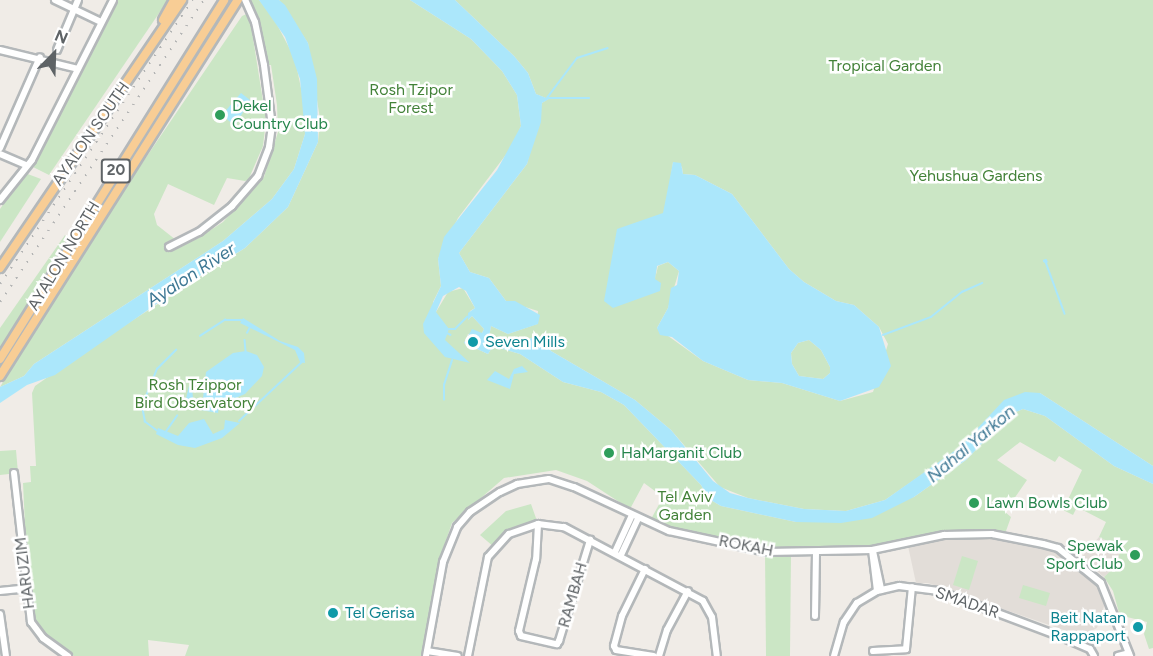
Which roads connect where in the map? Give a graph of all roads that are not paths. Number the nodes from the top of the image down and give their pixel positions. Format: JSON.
{"nodes":[{"id":1,"x":55,"y":0,"type":"edge"},
{"id":2,"x":78,"y":0,"type":"edge"},
{"id":3,"x":113,"y":0,"type":"edge"},
{"id":4,"x":174,"y":0,"type":"edge"},
{"id":5,"x":182,"y":0,"type":"edge"},
{"id":6,"x":238,"y":0,"type":"edge"},
{"id":7,"x":245,"y":0,"type":"edge"},
{"id":8,"x":221,"y":3,"type":"edge"},
{"id":9,"x":74,"y":10,"type":"junction"},
{"id":10,"x":101,"y":22,"type":"junction"},
{"id":11,"x":0,"y":50,"type":"edge"},
{"id":12,"x":57,"y":50,"type":"dead end"},
{"id":13,"x":40,"y":57,"type":"junction"},
{"id":14,"x":78,"y":69,"type":"junction"},
{"id":15,"x":125,"y":85,"type":"junction"},
{"id":16,"x":0,"y":148,"type":"edge"},
{"id":17,"x":0,"y":154,"type":"edge"},
{"id":18,"x":26,"y":165,"type":"junction"},
{"id":19,"x":113,"y":194,"type":"junction"},
{"id":20,"x":0,"y":200,"type":"edge"},
{"id":21,"x":170,"y":247,"type":"dead end"},
{"id":22,"x":0,"y":268,"type":"edge"},
{"id":23,"x":15,"y":336,"type":"junction"},
{"id":24,"x":0,"y":359,"type":"edge"},
{"id":25,"x":0,"y":376,"type":"edge"},
{"id":26,"x":14,"y":473,"type":"dead end"},
{"id":27,"x":635,"y":517,"type":"junction"},
{"id":28,"x":538,"y":524,"type":"junction"},
{"id":29,"x":590,"y":540,"type":"junction"},
{"id":30,"x":872,"y":550,"type":"junction"},
{"id":31,"x":618,"y":553,"type":"junction"},
{"id":32,"x":816,"y":554,"type":"junction"},
{"id":33,"x":645,"y":569,"type":"junction"},
{"id":34,"x":912,"y":587,"type":"junction"},
{"id":35,"x":27,"y":588,"type":"junction"},
{"id":36,"x":879,"y":590,"type":"junction"},
{"id":37,"x":0,"y":591,"type":"edge"},
{"id":38,"x":688,"y":591,"type":"junction"},
{"id":39,"x":0,"y":614,"type":"edge"},
{"id":40,"x":815,"y":616,"type":"dead end"},
{"id":41,"x":873,"y":651,"type":"dead end"},
{"id":42,"x":427,"y":654,"type":"edge"},
{"id":43,"x":1129,"y":655,"type":"edge"},
{"id":44,"x":6,"y":656,"type":"edge"},
{"id":45,"x":68,"y":656,"type":"edge"},
{"id":46,"x":458,"y":656,"type":"edge"},
{"id":47,"x":468,"y":656,"type":"edge"},
{"id":48,"x":654,"y":656,"type":"edge"},
{"id":49,"x":659,"y":656,"type":"edge"},
{"id":50,"x":717,"y":656,"type":"edge"},
{"id":51,"x":834,"y":656,"type":"edge"},
{"id":52,"x":1094,"y":656,"type":"edge"},
{"id":53,"x":1118,"y":656,"type":"edge"}],
"edges":[{"from":1,"to":9,"type":"street"},
{"from":2,"to":9,"type":"street"},
{"from":3,"to":10,"type":"street"},
{"from":4,"to":15,"type":"highway"},
{"from":5,"to":15,"type":"highway","name":"AYALON SOUTH","number":"20"},
{"from":6,"to":19,"type":"highway"},
{"from":7,"to":21,"type":"street"},
{"from":8,"to":23,"type":"highway","name":"AYALON NORTH","number":"20"},
{"from":9,"to":10,"type":"street"},
{"from":9,"to":12,"type":"street"},
{"from":10,"to":14,"type":"street"},
{"from":11,"to":13,"type":"street"},
{"from":13,"to":14,"type":"street"},
{"from":13,"to":16,"type":"street"},
{"from":14,"to":18,"type":"street"},
{"from":15,"to":22,"type":"highway","name":"AYALON SOUTH","number":"20"},
{"from":17,"to":18,"type":"street"},
{"from":18,"to":20,"type":"street"},
{"from":19,"to":23,"type":"highway"},
{"from":19,"to":25,"type":"highway"},
{"from":23,"to":24,"type":"highway","name":"AYALON NORTH","number":"20"},
{"from":26,"to":35,"type":"street","name":"HARUZIM"},
{"from":27,"to":31,"type":"street"},
{"from":27,"to":32,"type":"street","name":"ROKAH"},
{"from":27,"to":42,"type":"street","name":"ROKAH"},
{"from":28,"to":29,"type":"street"},
{"from":28,"to":29,"type":"street","name":"RAMBAH"},
{"from":28,"to":47,"type":"street"},
{"from":29,"to":31,"type":"street"},
{"from":30,"to":32,"type":"street","name":"ROKAH"},
{"from":30,"to":36,"type":"street"},
{"from":30,"to":43,"type":"street","name":"ROKAH"},
{"from":31,"to":33,"type":"street"},
{"from":32,"to":40,"type":"street"},
{"from":33,"to":38,"type":"street"},
{"from":33,"to":48,"type":"street"},
{"from":34,"to":36,"type":"street","name":"SMADAR"},
{"from":34,"to":41,"type":"street"},
{"from":34,"to":52,"type":"street","name":"SMADAR"},
{"from":35,"to":37,"type":"street"},
{"from":35,"to":45,"type":"street","name":"HARUZIM"},
{"from":36,"to":51,"type":"street"},
{"from":38,"to":49,"type":"street"},
{"from":38,"to":50,"type":"street"},
{"from":39,"to":44,"type":"street"},
{"from":42,"to":46,"type":"street"},
{"from":43,"to":53,"type":"street"}]}
